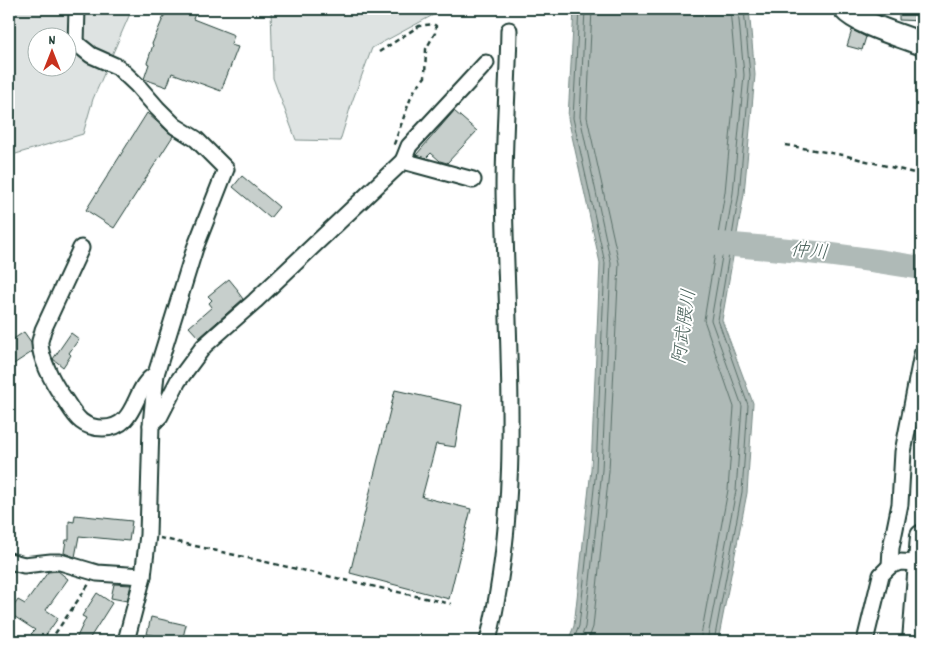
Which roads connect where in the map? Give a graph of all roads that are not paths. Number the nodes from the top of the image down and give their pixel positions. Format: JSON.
{"nodes":[{"id":1,"x":77,"y":9,"type":"edge"},
{"id":2,"x":845,"y":9,"type":"edge"},
{"id":3,"x":510,"y":30,"type":"dead end"},
{"id":4,"x":922,"y":44,"type":"edge"},
{"id":5,"x":486,"y":63,"type":"dead end"},
{"id":6,"x":403,"y":162,"type":"junction"},
{"id":7,"x":473,"y":180,"type":"dead end"},
{"id":8,"x":81,"y":248,"type":"dead end"},
{"id":9,"x":922,"y":354,"type":"edge"},
{"id":10,"x":156,"y":374,"type":"junction"},
{"id":11,"x":151,"y":425,"type":"junction"},
{"id":12,"x":922,"y":536,"type":"edge"},
{"id":13,"x":9,"y":562,"type":"edge"},
{"id":14,"x":919,"y":563,"type":"junction"},
{"id":15,"x":890,"y":566,"type":"junction"},
{"id":16,"x":143,"y":576,"type":"junction"},
{"id":17,"x":126,"y":641,"type":"edge"},
{"id":18,"x":488,"y":641,"type":"edge"},
{"id":19,"x":865,"y":641,"type":"edge"},
{"id":20,"x":914,"y":641,"type":"edge"}],
"edges":[{"from":1,"to":10,"type":"street"},
{"from":2,"to":4,"type":"main road"},
{"from":3,"to":18,"type":"street"},
{"from":5,"to":6,"type":"street"},
{"from":6,"to":7,"type":"street"},
{"from":6,"to":11,"type":"street"},
{"from":8,"to":10,"type":"street"},
{"from":9,"to":15,"type":"street"},
{"from":10,"to":11,"type":"street"},
{"from":11,"to":16,"type":"street"},
{"from":12,"to":14,"type":"main road"},
{"from":13,"to":16,"type":"street"},
{"from":14,"to":15,"type":"street"},
{"from":14,"to":20,"type":"main road"},
{"from":15,"to":19,"type":"street"},
{"from":16,"to":17,"type":"street"}]}
